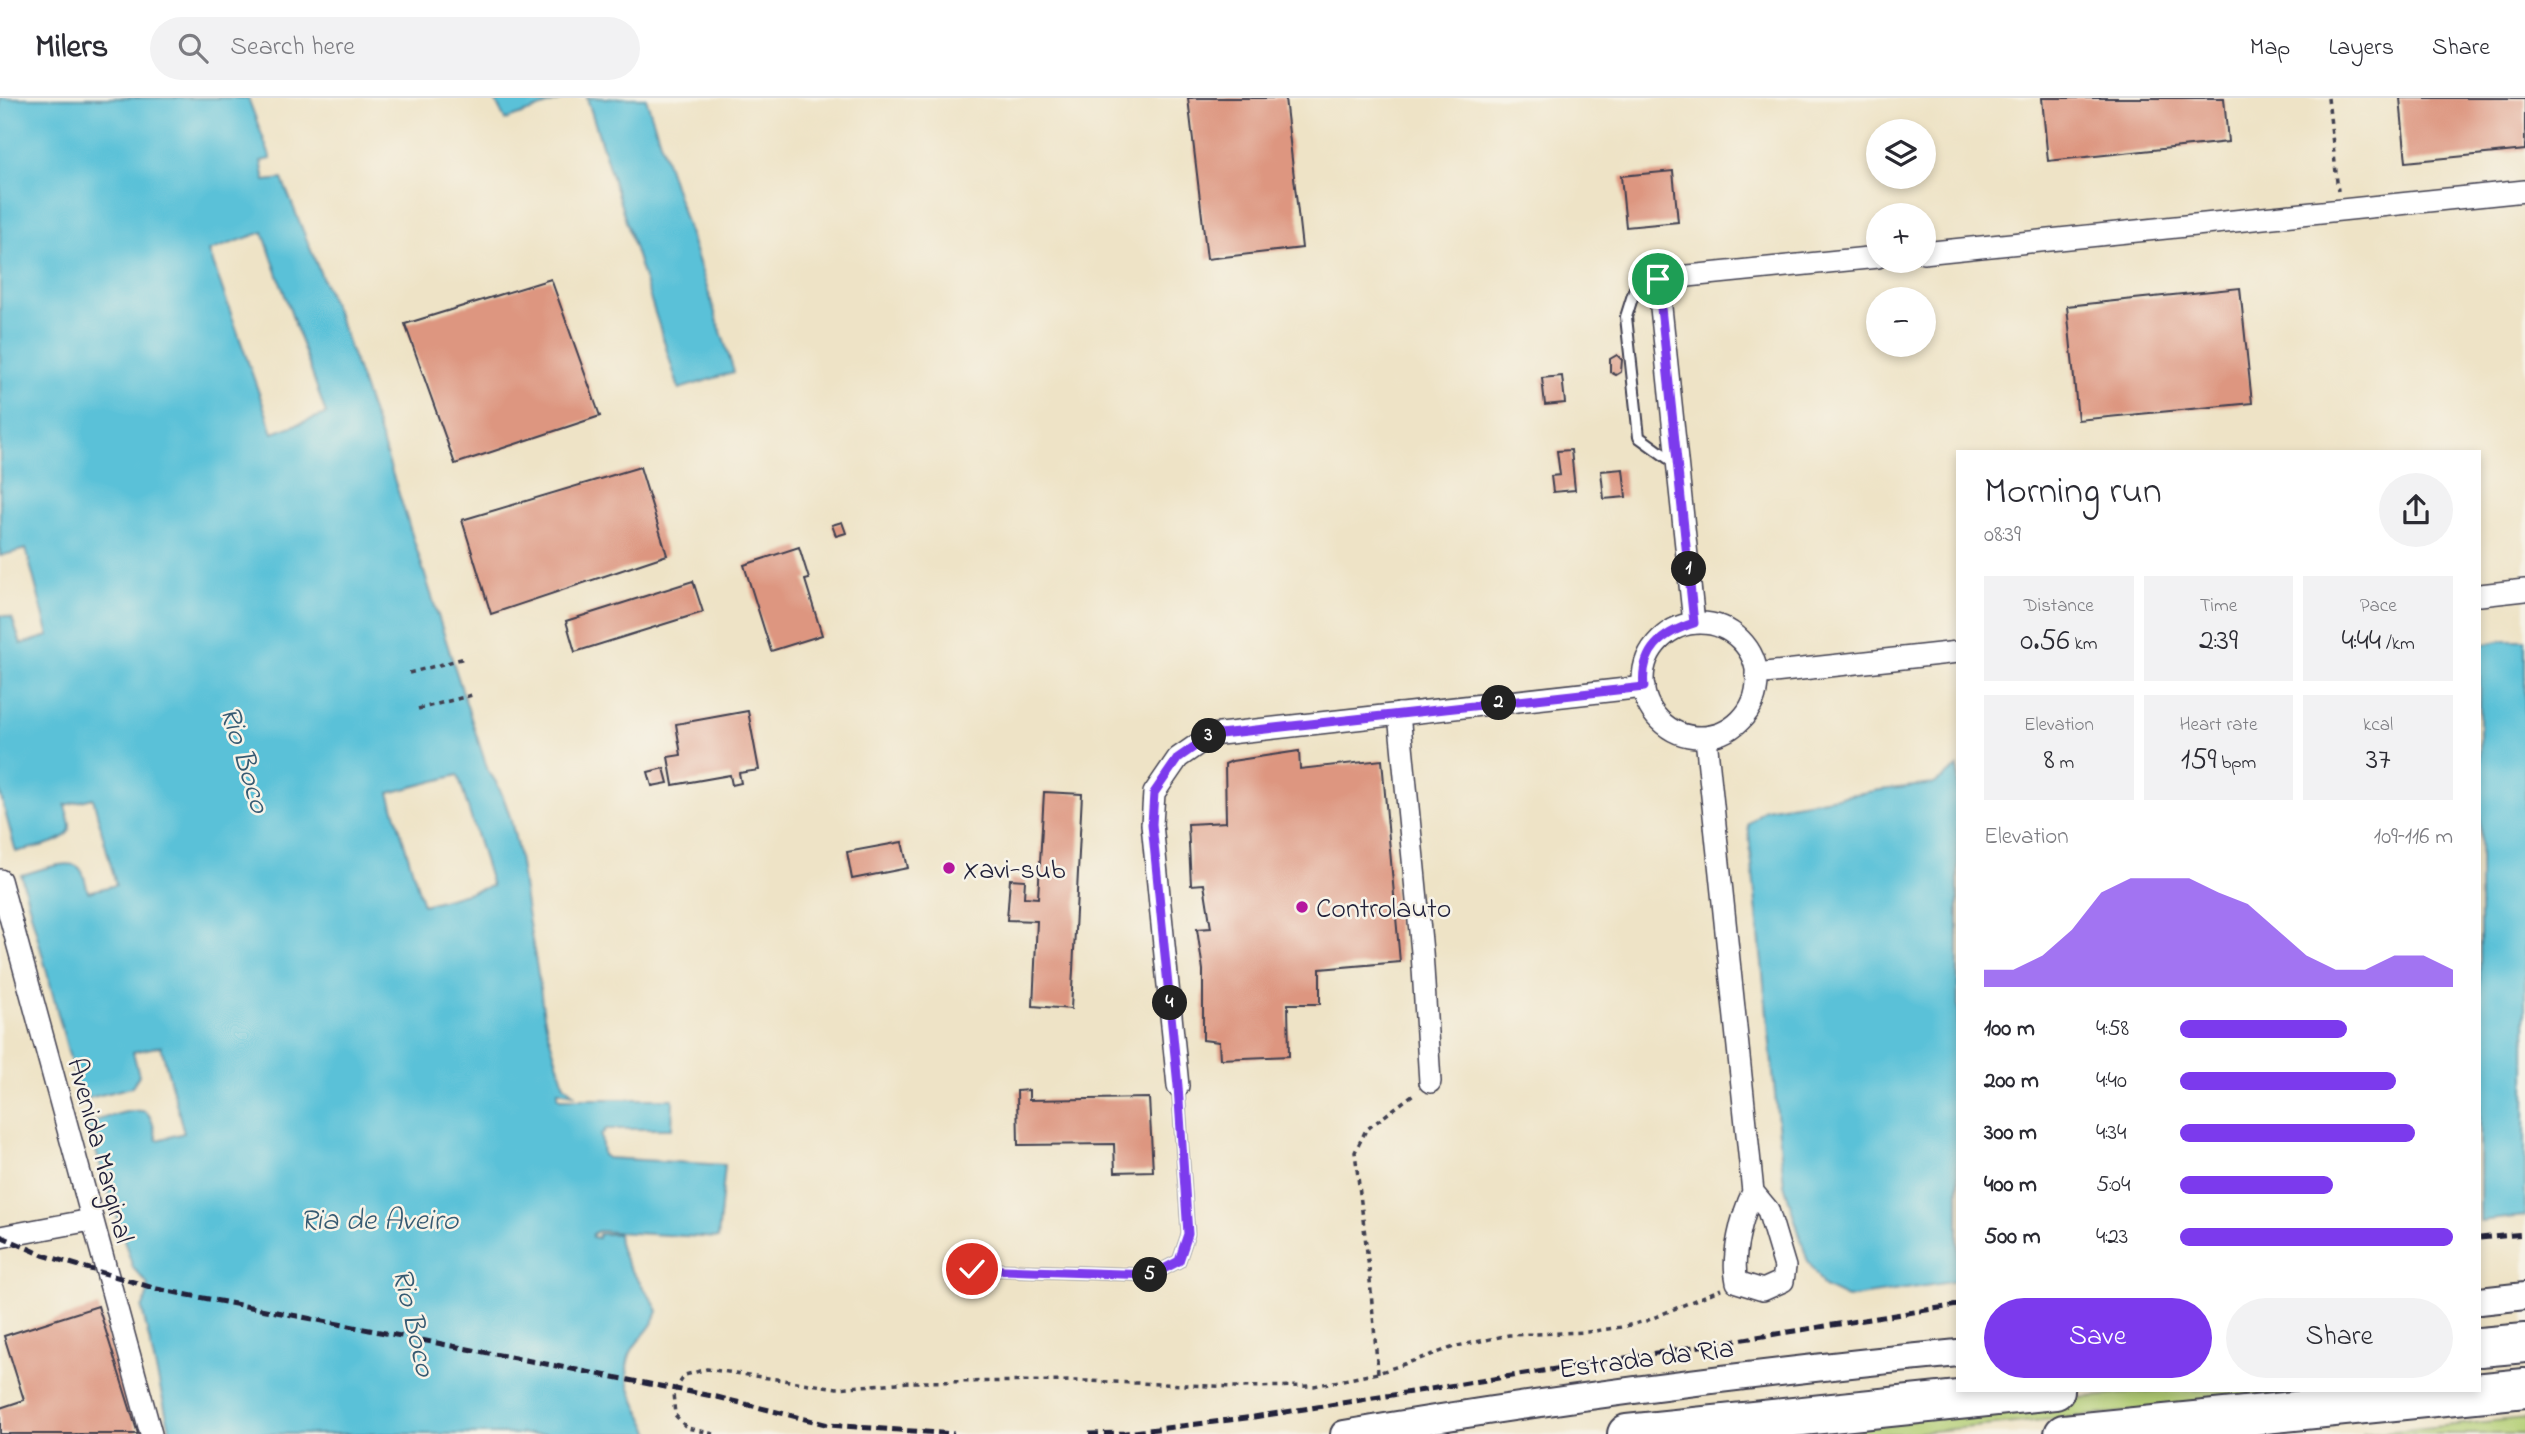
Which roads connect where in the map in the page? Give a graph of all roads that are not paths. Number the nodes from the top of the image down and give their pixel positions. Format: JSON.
{"nodes":[{"id":1,"x":2525,"y":191,"type":"edge"},
{"id":2,"x":1936,"y":252,"type":"edge"},
{"id":3,"x":1866,"y":258,"type":"edge"},
{"id":4,"x":1658,"y":279,"type":"junction"},
{"id":5,"x":1678,"y":465,"type":"junction"},
{"id":6,"x":2525,"y":590,"type":"edge"},
{"id":7,"x":2481,"y":595,"type":"edge"},
{"id":8,"x":1694,"y":623,"type":"junction"},
{"id":9,"x":1956,"y":652,"type":"edge"},
{"id":10,"x":1756,"y":674,"type":"junction"},
{"id":11,"x":1644,"y":687,"type":"junction"},
{"id":12,"x":1399,"y":714,"type":"junction"},
{"id":13,"x":1706,"y":738,"type":"junction"},
{"id":14,"x":1,"y":887,"type":"edge"},
{"id":15,"x":1430,"y":1082,"type":"road end"},
{"id":16,"x":1178,"y":1086,"type":"joint"},
{"id":17,"x":1753,"y":1192,"type":"junction"},
{"id":18,"x":91,"y":1220,"type":"junction"},
{"id":19,"x":52,"y":1228,"type":"junction"},
{"id":20,"x":0,"y":1237,"type":"edge"},
{"id":21,"x":0,"y":1252,"type":"edge"},
{"id":22,"x":972,"y":1269,"type":"dead end"},
{"id":23,"x":2525,"y":1296,"type":"edge"},
{"id":24,"x":2481,"y":1301,"type":"edge"},
{"id":25,"x":2525,"y":1343,"type":"edge"},
{"id":26,"x":2481,"y":1347,"type":"edge"},
{"id":27,"x":1956,"y":1353,"type":"edge"},
{"id":28,"x":2525,"y":1388,"type":"edge"},
{"id":29,"x":2036,"y":1392,"type":"edge"},
{"id":30,"x":151,"y":1434,"type":"edge"},
{"id":31,"x":1344,"y":1434,"type":"edge"},
{"id":32,"x":1627,"y":1434,"type":"edge"},
{"id":33,"x":2064,"y":1434,"type":"edge"}],
"edges":[{"from":1,"to":2,"type":"street"},
{"from":3,"to":4,"type":"street"},
{"from":4,"to":5,"type":"street"},
{"from":4,"to":5,"type":"lane"},
{"from":5,"to":8,"type":"street"},
{"from":6,"to":7,"type":"street"},
{"from":8,"to":10,"type":"street"},
{"from":8,"to":11,"type":"street"},
{"from":9,"to":10,"type":"street"},
{"from":10,"to":13,"type":"street"},
{"from":11,"to":12,"type":"street"},
{"from":11,"to":13,"type":"street"},
{"from":12,"to":15,"type":"street"},
{"from":12,"to":16,"type":"street"},
{"from":13,"to":17,"type":"street"},
{"from":14,"to":18,"type":"street","name":"Avenida Marginal"},
{"from":16,"to":22,"type":"lane"},
{"from":17,"to":17,"type":"street"},
{"from":18,"to":19,"type":"street"},
{"from":18,"to":30,"type":"street","name":"Avenida Marginal"},
{"from":19,"to":20,"type":"street"},
{"from":19,"to":21,"type":"street"},
{"from":23,"to":24,"type":"street"},
{"from":25,"to":26,"type":"highway"},
{"from":27,"to":31,"type":"street","name":"Estrada da Ria"},
{"from":28,"to":33,"type":"highway"},
{"from":29,"to":32,"type":"highway"}]}
